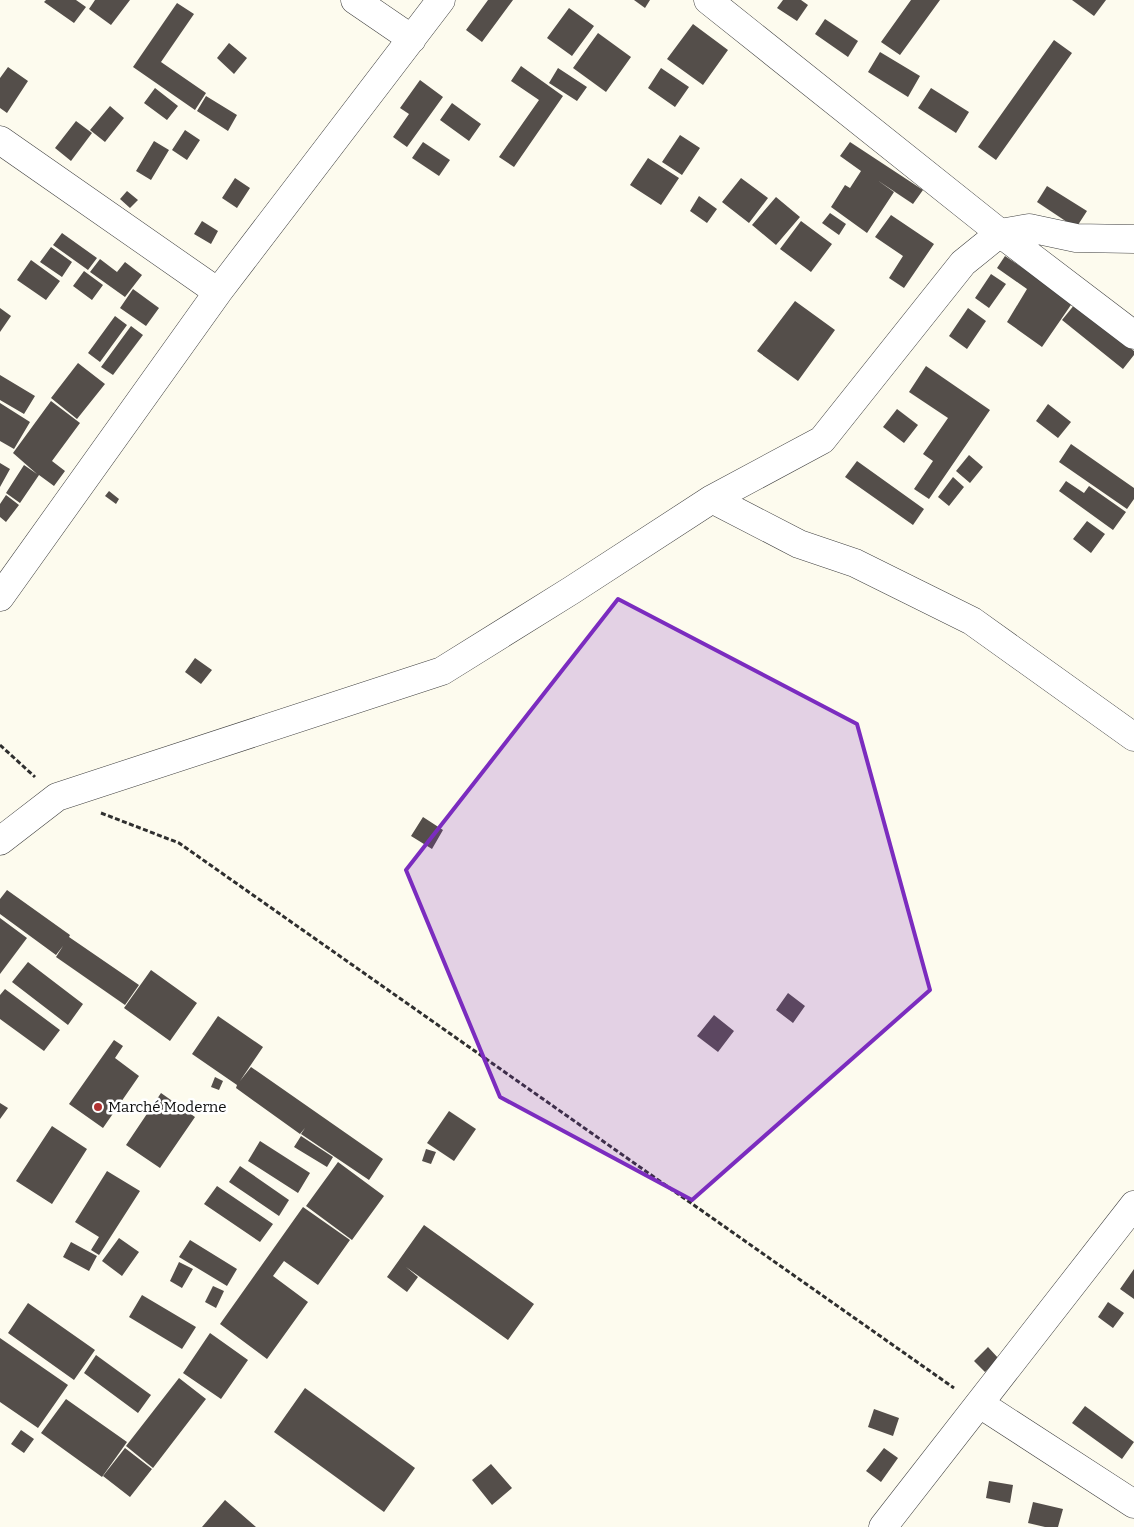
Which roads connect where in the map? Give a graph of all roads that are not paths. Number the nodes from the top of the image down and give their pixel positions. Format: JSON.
{"nodes":[{"id":1,"x":356,"y":0,"type":"edge"},
{"id":2,"x":441,"y":0,"type":"edge"},
{"id":3,"x":708,"y":0,"type":"edge"},
{"id":4,"x":412,"y":39,"type":"junction"},
{"id":5,"x":0,"y":140,"type":"edge"},
{"id":6,"x":1000,"y":233,"type":"junction"},
{"id":7,"x":1134,"y":240,"type":"edge"},
{"id":8,"x":218,"y":292,"type":"junction"},
{"id":9,"x":1134,"y":335,"type":"edge"},
{"id":10,"x":712,"y":499,"type":"junction"},
{"id":11,"x":0,"y":598,"type":"edge"},
{"id":12,"x":1134,"y":737,"type":"edge"},
{"id":13,"x":0,"y":841,"type":"edge"},
{"id":14,"x":1134,"y":1205,"type":"edge"},
{"id":15,"x":980,"y":1404,"type":"junction"},
{"id":16,"x":1134,"y":1504,"type":"edge"},
{"id":17,"x":883,"y":1527,"type":"edge"}],
"edges":[{"from":1,"to":4,"type":"street"},
{"from":2,"to":4,"type":"street"},
{"from":3,"to":6,"type":"street"},
{"from":4,"to":8,"type":"street"},
{"from":5,"to":8,"type":"street"},
{"from":6,"to":7,"type":"street"},
{"from":6,"to":9,"type":"street"},
{"from":6,"to":10,"type":"street"},
{"from":8,"to":11,"type":"street"},
{"from":10,"to":12,"type":"street"},
{"from":10,"to":13,"type":"street"},
{"from":14,"to":15,"type":"street"},
{"from":15,"to":16,"type":"street"},
{"from":15,"to":17,"type":"street"}]}
